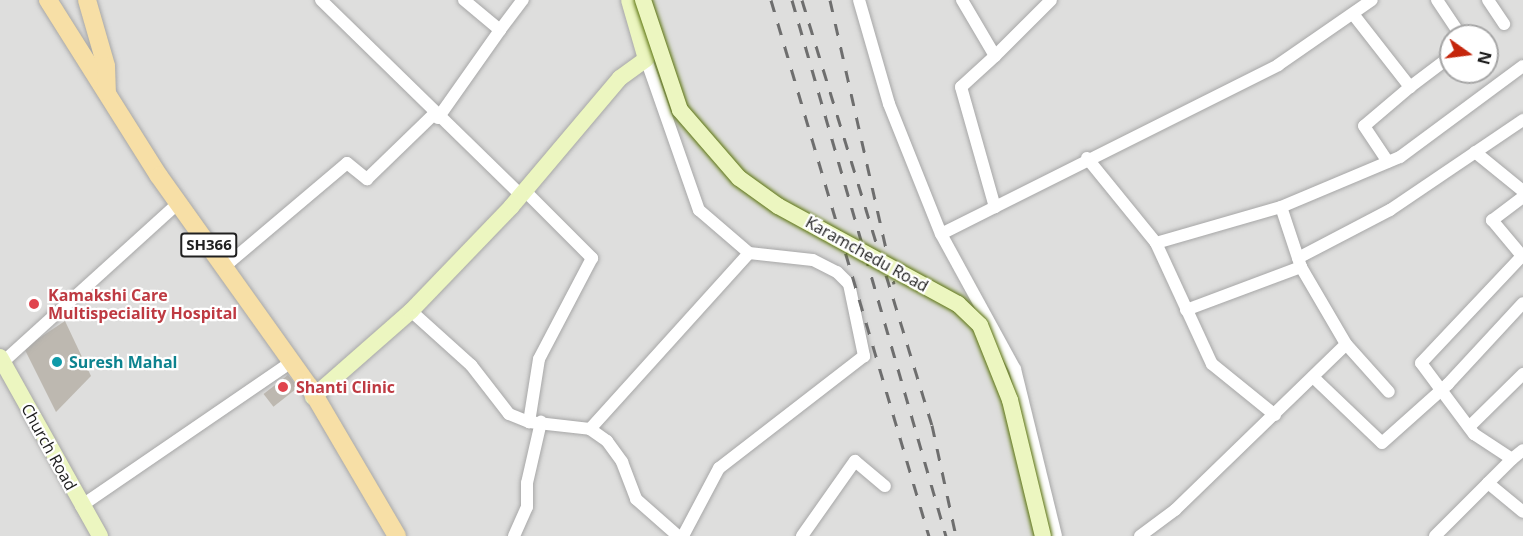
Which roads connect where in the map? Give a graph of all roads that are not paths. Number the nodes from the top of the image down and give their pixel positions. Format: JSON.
{"nodes":[{"id":1,"x":34,"y":0,"type":"edge"},
{"id":2,"x":48,"y":0,"type":"edge"},
{"id":3,"x":87,"y":0,"type":"edge"},
{"id":4,"x":321,"y":0,"type":"edge"},
{"id":5,"x":464,"y":0,"type":"edge"},
{"id":6,"x":523,"y":0,"type":"edge"},
{"id":7,"x":629,"y":0,"type":"edge"},
{"id":8,"x":643,"y":0,"type":"edge"},
{"id":9,"x":859,"y":0,"type":"edge"},
{"id":10,"x":962,"y":0,"type":"edge"},
{"id":11,"x":1050,"y":0,"type":"edge"},
{"id":12,"x":1372,"y":0,"type":"edge"},
{"id":13,"x":1437,"y":0,"type":"edge"},
{"id":14,"x":1488,"y":0,"type":"edge"},
{"id":15,"x":1353,"y":14,"type":"junction"},
{"id":16,"x":1453,"y":24,"type":"edge"},
{"id":17,"x":1504,"y":24,"type":"dead end"},
{"id":18,"x":500,"y":30,"type":"junction"},
{"id":19,"x":995,"y":56,"type":"junction"},
{"id":20,"x":646,"y":59,"type":"junction"},
{"id":21,"x":1439,"y":65,"type":"edge"},
{"id":22,"x":1523,"y":66,"type":"edge"},
{"id":23,"x":1410,"y":87,"type":"junction"},
{"id":24,"x":107,"y":92,"type":"junction"},
{"id":25,"x":436,"y":116,"type":"junction"},
{"id":26,"x":1523,"y":120,"type":"edge"},
{"id":27,"x":1475,"y":152,"type":"junction"},
{"id":28,"x":1087,"y":158,"type":"junction"},
{"id":29,"x":1388,"y":162,"type":"junction"},
{"id":30,"x":1523,"y":191,"type":"edge"},
{"id":31,"x":523,"y":193,"type":"junction"},
{"id":32,"x":1523,"y":196,"type":"edge"},
{"id":33,"x":995,"y":207,"type":"junction"},
{"id":34,"x":1281,"y":207,"type":"junction"},
{"id":35,"x":173,"y":208,"type":"junction"},
{"id":36,"x":941,"y":234,"type":"junction"},
{"id":37,"x":1156,"y":243,"type":"junction"},
{"id":38,"x":749,"y":253,"type":"junction"},
{"id":39,"x":1522,"y":256,"type":"edge"},
{"id":40,"x":1299,"y":262,"type":"junction"},
{"id":41,"x":224,"y":267,"type":"junction"},
{"id":42,"x":1523,"y":303,"type":"edge"},
{"id":43,"x":1186,"y":310,"type":"junction"},
{"id":44,"x":411,"y":311,"type":"junction"},
{"id":45,"x":1346,"y":344,"type":"junction"},
{"id":46,"x":1,"y":359,"type":"edge"},
{"id":47,"x":284,"y":367,"type":"junction"},
{"id":48,"x":1523,"y":374,"type":"edge"},
{"id":49,"x":1313,"y":377,"type":"junction"},
{"id":50,"x":1442,"y":389,"type":"junction"},
{"id":51,"x":1389,"y":392,"type":"dead end"},
{"id":52,"x":313,"y":397,"type":"junction"},
{"id":53,"x":1275,"y":415,"type":"junction"},
{"id":54,"x":535,"y":422,"type":"junction"},
{"id":55,"x":1469,"y":427,"type":"junction"},
{"id":56,"x":590,"y":429,"type":"junction"},
{"id":57,"x":1523,"y":450,"type":"edge"},
{"id":58,"x":1512,"y":459,"type":"junction"},
{"id":59,"x":1488,"y":483,"type":"junction"},
{"id":60,"x":885,"y":486,"type":"dead end"},
{"id":61,"x":81,"y":506,"type":"junction"},
{"id":62,"x":1523,"y":512,"type":"edge"},
{"id":63,"x":100,"y":536,"type":"edge"},
{"id":64,"x":397,"y":536,"type":"edge"},
{"id":65,"x":514,"y":536,"type":"edge"},
{"id":66,"x":680,"y":536,"type":"edge"},
{"id":67,"x":802,"y":536,"type":"edge"},
{"id":68,"x":1043,"y":536,"type":"edge"},
{"id":69,"x":1056,"y":536,"type":"edge"},
{"id":70,"x":1140,"y":536,"type":"edge"},
{"id":71,"x":1435,"y":536,"type":"edge"}],
"edges":[{"from":1,"to":35,"type":"main road","number":"SH366"},
{"from":2,"to":24,"type":"main road"},
{"from":3,"to":24,"type":"main road","number":"SH366"},
{"from":4,"to":25,"type":"street"},
{"from":5,"to":18,"type":"street"},
{"from":6,"to":18,"type":"street"},
{"from":7,"to":20,"type":"street"},
{"from":8,"to":68,"type":"street","name":"Karamchedu Road","bridge":true},
{"from":9,"to":36,"type":"street"},
{"from":10,"to":19,"type":"street"},
{"from":11,"to":19,"type":"street"},
{"from":12,"to":15,"type":"street"},
{"from":13,"to":16,"type":"street"},
{"from":14,"to":17,"type":"street"},
{"from":15,"to":23,"type":"street"},
{"from":15,"to":28,"type":"street"},
{"from":18,"to":25,"type":"street"},
{"from":19,"to":33,"type":"street"},
{"from":20,"to":31,"type":"street"},
{"from":20,"to":38,"type":"street"},
{"from":21,"to":23,"type":"street"},
{"from":22,"to":29,"type":"street"},
{"from":23,"to":29,"type":"street"},
{"from":24,"to":41,"type":"main road","number":"SH366"},
{"from":25,"to":31,"type":"street"},
{"from":25,"to":41,"type":"street"},
{"from":26,"to":27,"type":"street"},
{"from":27,"to":30,"type":"street"},
{"from":27,"to":40,"type":"street"},
{"from":28,"to":33,"type":"street"},
{"from":28,"to":37,"type":"street"},
{"from":29,"to":34,"type":"street"},
{"from":31,"to":44,"type":"street"},
{"from":31,"to":54,"type":"street"},
{"from":32,"to":39,"type":"street"},
{"from":33,"to":36,"type":"street"},
{"from":34,"to":37,"type":"street"},
{"from":34,"to":40,"type":"street"},
{"from":35,"to":46,"type":"street"},
{"from":35,"to":47,"type":"main road","number":"SH366"},
{"from":36,"to":69,"type":"street"},
{"from":37,"to":43,"type":"street"},
{"from":38,"to":56,"type":"street"},
{"from":38,"to":66,"type":"street"},
{"from":39,"to":50,"type":"street"},
{"from":40,"to":43,"type":"street"},
{"from":40,"to":45,"type":"street"},
{"from":41,"to":52,"type":"main road","number":"SH366"},
{"from":42,"to":50,"type":"street"},
{"from":43,"to":53,"type":"street"},
{"from":44,"to":52,"type":"street"},
{"from":44,"to":54,"type":"street"},
{"from":45,"to":49,"type":"street"},
{"from":45,"to":51,"type":"street"},
{"from":46,"to":61,"type":"street","name":"Church Road"},
{"from":47,"to":52,"type":"main road","number":"SH366"},
{"from":47,"to":61,"type":"street"},
{"from":48,"to":55,"type":"street"},
{"from":49,"to":50,"type":"street"},
{"from":49,"to":53,"type":"street"},
{"from":50,"to":55,"type":"street"},
{"from":52,"to":64,"type":"main road","number":"SH366"},
{"from":53,"to":70,"type":"street"},
{"from":54,"to":56,"type":"street"},
{"from":54,"to":65,"type":"street"},
{"from":55,"to":58,"type":"street"},
{"from":56,"to":66,"type":"street"},
{"from":57,"to":58,"type":"street"},
{"from":58,"to":59,"type":"street"},
{"from":59,"to":62,"type":"street"},
{"from":59,"to":71,"type":"street"},
{"from":60,"to":67,"type":"street"},
{"from":61,"to":63,"type":"street","name":"Church Road"}]}
